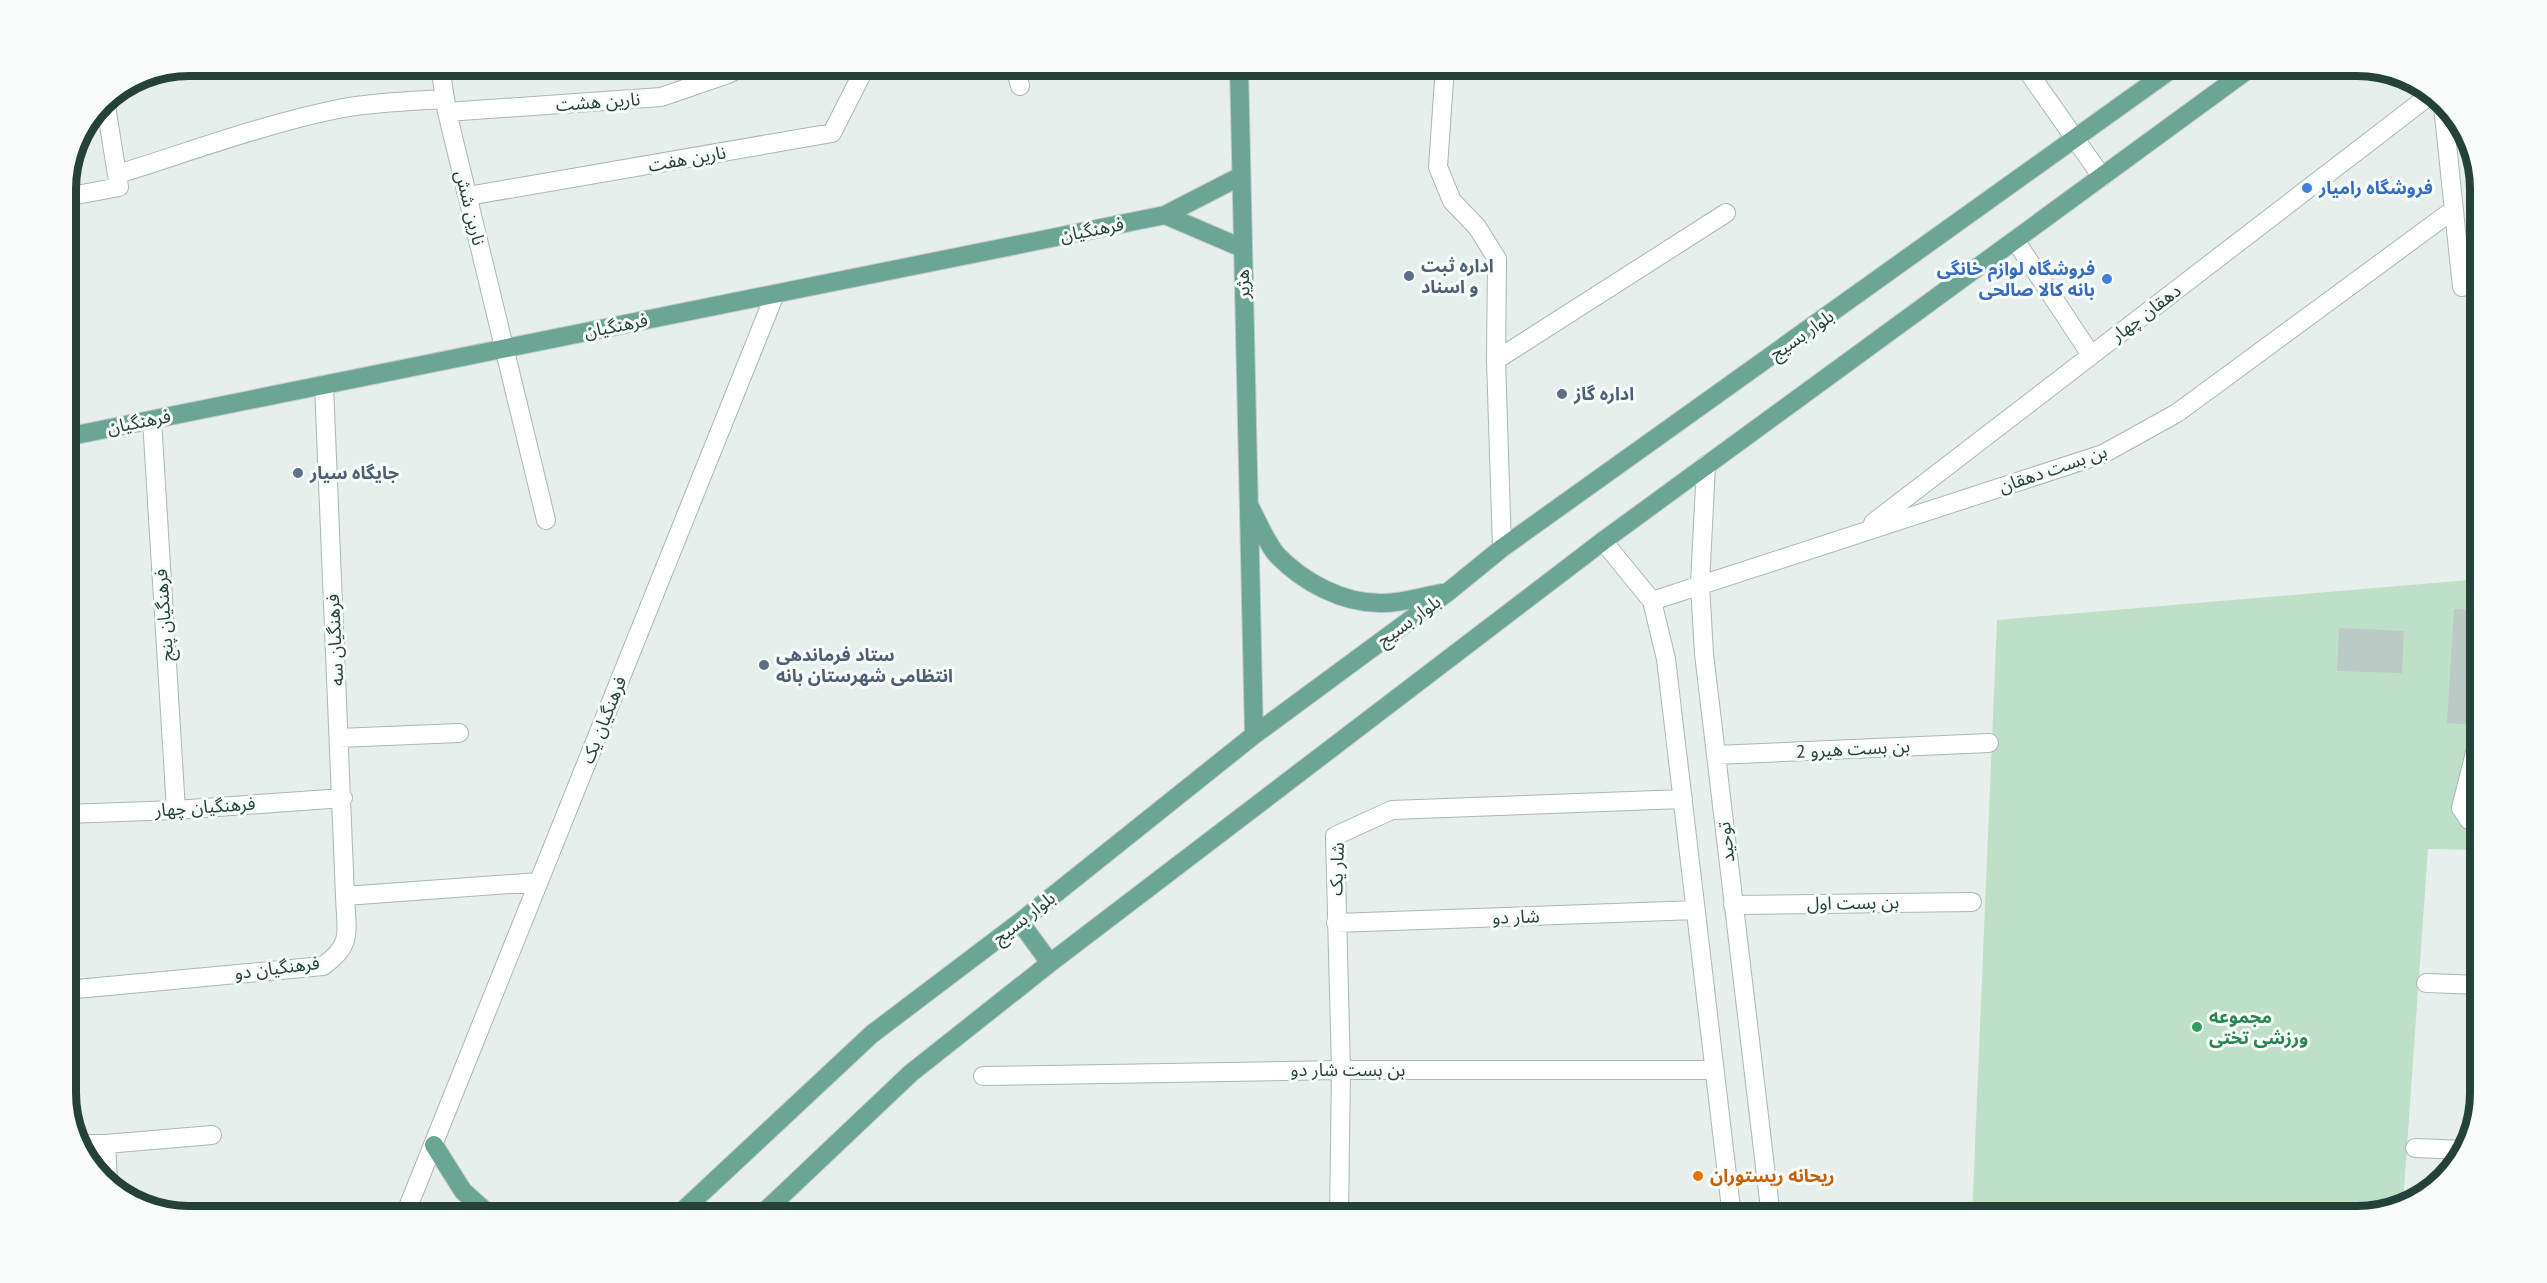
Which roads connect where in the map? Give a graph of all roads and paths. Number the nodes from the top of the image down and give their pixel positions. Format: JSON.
{"nodes":[{"id":1,"x":1444,"y":76,"type":"edge"},
{"id":2,"x":2031,"y":76,"type":"edge"},
{"id":3,"x":2162,"y":76,"type":"edge"},
{"id":4,"x":2239,"y":76,"type":"edge"},
{"id":5,"x":441,"y":77,"type":"edge"},
{"id":6,"x":720,"y":77,"type":"edge"},
{"id":7,"x":861,"y":77,"type":"edge"},
{"id":8,"x":1018,"y":77,"type":"edge"},
{"id":9,"x":1239,"y":77,"type":"edge"},
{"id":10,"x":1020,"y":86,"type":"dead end"},
{"id":11,"x":2424,"y":99,"type":"edge"},
{"id":12,"x":445,"y":105,"type":"junction"},
{"id":13,"x":107,"y":113,"type":"edge"},
{"id":14,"x":2453,"y":130,"type":"edge"},
{"id":15,"x":2076,"y":140,"type":"junction"},
{"id":16,"x":1241,"y":176,"type":"junction"},
{"id":17,"x":2102,"y":177,"type":"junction"},
{"id":18,"x":118,"y":181,"type":"junction"},
{"id":19,"x":77,"y":194,"type":"edge"},
{"id":20,"x":468,"y":196,"type":"junction"},
{"id":21,"x":2453,"y":210,"type":"junction"},
{"id":22,"x":1726,"y":213,"type":"dead end"},
{"id":23,"x":1165,"y":215,"type":"junction"},
{"id":24,"x":2015,"y":240,"type":"junction"},
{"id":25,"x":1242,"y":248,"type":"junction"},
{"id":26,"x":2470,"y":285,"type":"edge"},
{"id":27,"x":775,"y":294,"type":"junction"},
{"id":28,"x":504,"y":348,"type":"junction"},
{"id":29,"x":2091,"y":355,"type":"junction"},
{"id":30,"x":1496,"y":360,"type":"junction"},
{"id":31,"x":324,"y":385,"type":"junction"},
{"id":32,"x":152,"y":420,"type":"junction"},
{"id":33,"x":77,"y":435,"type":"edge"},
{"id":34,"x":1706,"y":465,"type":"junction"},
{"id":35,"x":1248,"y":502,"type":"junction"},
{"id":36,"x":546,"y":520,"type":"dead end"},
{"id":37,"x":1862,"y":531,"type":"junction"},
{"id":38,"x":1603,"y":541,"type":"junction"},
{"id":39,"x":1502,"y":548,"type":"junction"},
{"id":40,"x":1700,"y":584,"type":"junction"},
{"id":41,"x":1448,"y":592,"type":"junction"},
{"id":42,"x":1653,"y":601,"type":"junction"},
{"id":43,"x":459,"y":733,"type":"dead end"},
{"id":44,"x":1254,"y":735,"type":"junction"},
{"id":45,"x":339,"y":738,"type":"junction"},
{"id":46,"x":1989,"y":743,"type":"dead end"},
{"id":47,"x":1716,"y":755,"type":"junction"},
{"id":48,"x":2470,"y":773,"type":"edge"},
{"id":49,"x":343,"y":798,"type":"junction"},
{"id":50,"x":1683,"y":799,"type":"junction"},
{"id":51,"x":176,"y":810,"type":"junction"},
{"id":52,"x":77,"y":814,"type":"edge"},
{"id":53,"x":2470,"y":820,"type":"edge"},
{"id":54,"x":539,"y":882,"type":"junction"},
{"id":55,"x":345,"y":896,"type":"junction"},
{"id":56,"x":1972,"y":902,"type":"dead end"},
{"id":57,"x":1733,"y":905,"type":"junction"},
{"id":58,"x":1696,"y":910,"type":"junction"},
{"id":59,"x":1020,"y":922,"type":"junction"},
{"id":60,"x":1336,"y":923,"type":"junction"},
{"id":61,"x":1050,"y":963,"type":"junction"},
{"id":62,"x":2426,"y":983,"type":"dead end"},
{"id":63,"x":2470,"y":985,"type":"edge"},
{"id":64,"x":77,"y":989,"type":"edge"},
{"id":65,"x":1341,"y":1070,"type":"junction"},
{"id":66,"x":1714,"y":1070,"type":"junction"},
{"id":67,"x":982,"y":1076,"type":"dead end"},
{"id":68,"x":212,"y":1135,"type":"dead end"},
{"id":69,"x":89,"y":1144,"type":"edge"},
{"id":70,"x":106,"y":1144,"type":"junction"},
{"id":71,"x":434,"y":1145,"type":"junction"},
{"id":72,"x":2415,"y":1148,"type":"dead end"},
{"id":73,"x":2455,"y":1150,"type":"edge"},
{"id":74,"x":107,"y":1170,"type":"edge"},
{"id":75,"x":409,"y":1206,"type":"edge"},
{"id":76,"x":480,"y":1206,"type":"edge"},
{"id":77,"x":688,"y":1206,"type":"edge"},
{"id":78,"x":771,"y":1206,"type":"edge"},
{"id":79,"x":1339,"y":1206,"type":"edge"},
{"id":80,"x":1730,"y":1206,"type":"edge"},
{"id":81,"x":1770,"y":1206,"type":"edge"}],
"edges":[{"from":1,"to":30,"type":"street"},
{"from":2,"to":15,"type":"street"},
{"from":3,"to":15,"type":"main road","name":"بلوار بسیج"},
{"from":4,"to":17,"type":"main road"},
{"from":5,"to":12,"type":"street","name":"نارین شش"},
{"from":6,"to":12,"type":"street","name":"نارین هشت"},
{"from":7,"to":20,"type":"street","name":"نارین هفت"},
{"from":8,"to":10,"type":"street"},
{"from":9,"to":16,"type":"main road","name":"هژیر"},
{"from":11,"to":29,"type":"street","name":"دهقان چهار"},
{"from":12,"to":18,"type":"street","name":"نارین هشت"},
{"from":12,"to":20,"type":"street","name":"نارین شش"},
{"from":13,"to":18,"type":"street"},
{"from":14,"to":21,"type":"street"},
{"from":15,"to":17,"type":"street"},
{"from":15,"to":39,"type":"main road","name":"بلوار بسیج"},
{"from":16,"to":23,"type":"main road","name":"فرهنگیان"},
{"from":16,"to":25,"type":"main road","name":"هژیر"},
{"from":17,"to":24,"type":"main road"},
{"from":18,"to":19,"type":"street","name":"نارین هشت"},
{"from":20,"to":28,"type":"street","name":"نارین شش"},
{"from":21,"to":26,"type":"street"},
{"from":21,"to":37,"type":"street","name":"بن بست دهقان"},
{"from":22,"to":30,"type":"street"},
{"from":23,"to":25,"type":"main road"},
{"from":23,"to":27,"type":"main road","name":"فرهنگیان"},
{"from":24,"to":29,"type":"street"},
{"from":24,"to":34,"type":"main road"},
{"from":25,"to":35,"type":"main road","name":"هژیر"},
{"from":27,"to":28,"type":"main road","name":"فرهنگیان"},
{"from":27,"to":54,"type":"street","name":"فرهنگیان یک"},
{"from":28,"to":31,"type":"main road","name":"فرهنگیان"},
{"from":28,"to":36,"type":"street","name":"نارین شش"},
{"from":29,"to":37,"type":"street","name":"دهقان چهار"},
{"from":30,"to":39,"type":"street"},
{"from":31,"to":32,"type":"main road","name":"فرهنگیان"},
{"from":31,"to":45,"type":"street","name":"فرهنگیان سه"},
{"from":32,"to":33,"type":"main road","name":"فرهنگیان"},
{"from":32,"to":51,"type":"street","name":"فرهنگیان پنج"},
{"from":34,"to":38,"type":"main road"},
{"from":34,"to":40,"type":"street","name":"توحید"},
{"from":35,"to":41,"type":"main road","name":"هژیر"},
{"from":35,"to":44,"type":"main road","name":"هژیر"},
{"from":37,"to":40,"type":"street","name":"بن بست دهقان"},
{"from":38,"to":42,"type":"street","name":"توحید"},
{"from":38,"to":61,"type":"main road"},
{"from":39,"to":41,"type":"main road","name":"بلوار بسیج"},
{"from":40,"to":42,"type":"street","name":"بن بست دهقان"},
{"from":40,"to":47,"type":"street","name":"توحید"},
{"from":41,"to":44,"type":"main road","name":"بلوار بسیج"},
{"from":42,"to":50,"type":"street","name":"توحید"},
{"from":43,"to":45,"type":"street"},
{"from":44,"to":59,"type":"main road","name":"بلوار بسیج"},
{"from":45,"to":49,"type":"street","name":"فرهنگیان سه"},
{"from":46,"to":47,"type":"street","name":"بن بست هیرو 2"},
{"from":47,"to":57,"type":"street","name":"توحید"},
{"from":48,"to":53,"type":"street"},
{"from":49,"to":51,"type":"street","name":"فرهنگیان چهار"},
{"from":49,"to":55,"type":"street","name":"فرهنگیان سه"},
{"from":50,"to":58,"type":"street","name":"توحید"},
{"from":50,"to":60,"type":"street","name":"شار یک"},
{"from":51,"to":52,"type":"street","name":"فرهنگیان چهار"},
{"from":54,"to":55,"type":"street"},
{"from":54,"to":71,"type":"street","name":"فرهنگیان یک"},
{"from":55,"to":64,"type":"street","name":"فرهنگیان دو"},
{"from":56,"to":57,"type":"street","name":"بن بست اول"},
{"from":57,"to":81,"type":"street","name":"توحید"},
{"from":58,"to":60,"type":"street","name":"شار دو"},
{"from":58,"to":66,"type":"street","name":"توحید"},
{"from":59,"to":61,"type":"main road"},
{"from":59,"to":77,"type":"main road","name":"بلوار بسیج"},
{"from":60,"to":65,"type":"street","name":"شار یک"},
{"from":61,"to":78,"type":"main road"},
{"from":62,"to":63,"type":"street"},
{"from":65,"to":66,"type":"street","name":"بن بست شار دو"},
{"from":65,"to":67,"type":"street","name":"بن بست شار دو"},
{"from":65,"to":79,"type":"street","name":"شار یک"},
{"from":66,"to":80,"type":"street","name":"توحید"},
{"from":68,"to":70,"type":"street"},
{"from":69,"to":70,"type":"street"},
{"from":70,"to":74,"type":"street"},
{"from":71,"to":75,"type":"street","name":"فرهنگیان یک"},
{"from":71,"to":76,"type":"main road"},
{"from":72,"to":73,"type":"street"}]}
